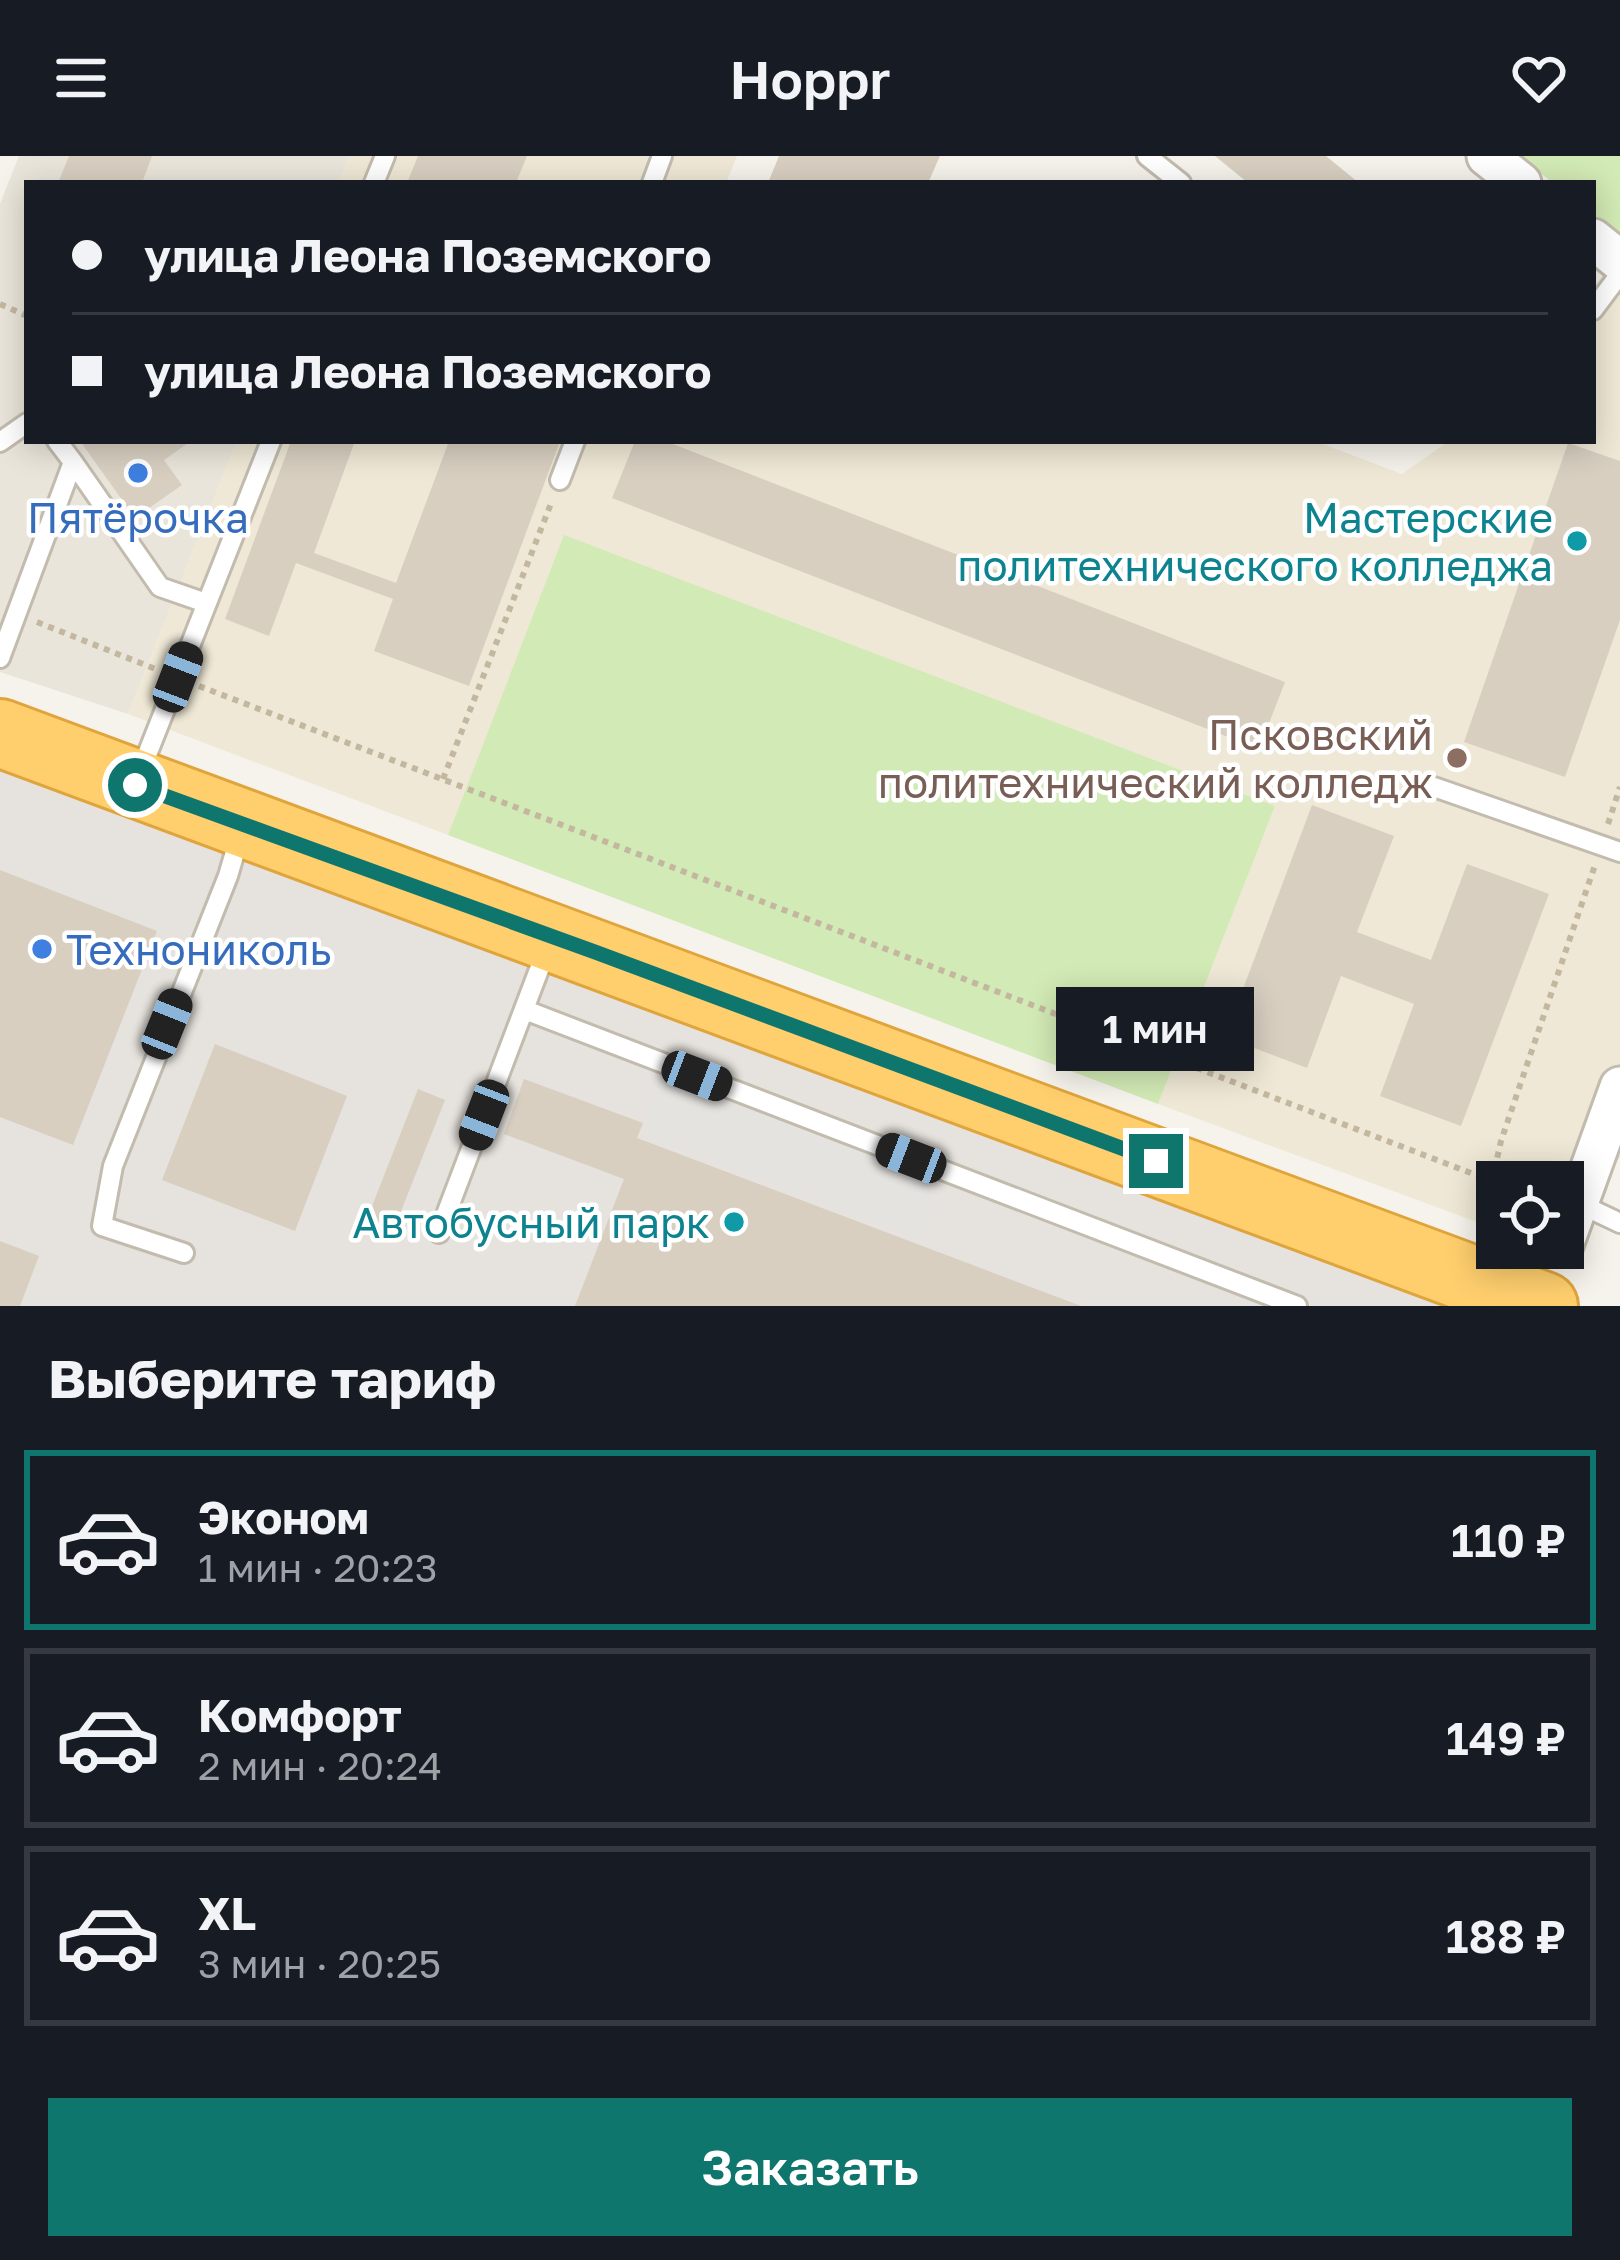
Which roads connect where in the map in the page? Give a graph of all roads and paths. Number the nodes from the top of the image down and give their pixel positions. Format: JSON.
{"nodes":[{"id":1,"x":1148,"y":156,"type":"edge"},
{"id":2,"x":1487,"y":156,"type":"edge"},
{"id":3,"x":1176,"y":180,"type":"edge"},
{"id":4,"x":1517,"y":180,"type":"edge"},
{"id":5,"x":1596,"y":241,"type":"edge"},
{"id":6,"x":1620,"y":261,"type":"edge"},
{"id":7,"x":1620,"y":274,"type":"edge"},
{"id":8,"x":1596,"y":306,"type":"edge"},
{"id":9,"x":59,"y":444,"type":"edge"},
{"id":10,"x":270,"y":444,"type":"edge"},
{"id":11,"x":574,"y":444,"type":"edge"},
{"id":12,"x":73,"y":462,"type":"junction"},
{"id":13,"x":560,"y":480,"type":"joint"},
{"id":14,"x":206,"y":603,"type":"junction"},
{"id":15,"x":16,"y":614,"type":"junction"},
{"id":16,"x":0,"y":658,"type":"edge"},
{"id":17,"x":178,"y":677,"type":"junction"},
{"id":18,"x":0,"y":733,"type":"edge"},
{"id":19,"x":443,"y":780,"type":"junction"},
{"id":20,"x":135,"y":785,"type":"junction"},
{"id":21,"x":1434,"y":787,"type":"dead end"},
{"id":22,"x":1620,"y":788,"type":"edge"},
{"id":23,"x":243,"y":824,"type":"junction"},
{"id":24,"x":1611,"y":849,"type":"edge"},
{"id":25,"x":552,"y":936,"type":"junction"},
{"id":26,"x":525,"y":1010,"type":"junction"},
{"id":27,"x":1620,"y":1087,"type":"edge"},
{"id":28,"x":1498,"y":1161,"type":"edge"},
{"id":29,"x":1476,"y":1175,"type":"edge"},
{"id":30,"x":1584,"y":1186,"type":"edge"},
{"id":31,"x":1584,"y":1206,"type":"edge"},
{"id":32,"x":1620,"y":1223,"type":"edge"},
{"id":33,"x":439,"y":1233,"type":"dead end"},
{"id":34,"x":184,"y":1253,"type":"dead end"},
{"id":35,"x":1555,"y":1269,"type":"edge"},
{"id":36,"x":1543,"y":1305,"type":"edge"},
{"id":37,"x":1297,"y":1306,"type":"edge"}],
"edges":[{"from":1,"to":3,"type":"lane"},
{"from":2,"to":4,"type":"street"},
{"from":5,"to":6,"type":"street"},
{"from":7,"to":8,"type":"lane"},
{"from":9,"to":12,"type":"lane"},
{"from":10,"to":14,"type":"lane"},
{"from":11,"to":13,"type":"lane"},
{"from":12,"to":14,"type":"lane"},
{"from":12,"to":15,"type":"lane"},
{"from":13,"to":19,"type":"path"},
{"from":14,"to":17,"type":"lane"},
{"from":15,"to":16,"type":"lane"},
{"from":15,"to":17,"type":"path"},
{"from":17,"to":19,"type":"path"},
{"from":17,"to":20,"type":"lane"},
{"from":18,"to":20,"type":"highway"},
{"from":19,"to":29,"type":"path"},
{"from":20,"to":23,"type":"highway"},
{"from":21,"to":24,"type":"lane"},
{"from":22,"to":24,"type":"path"},
{"from":23,"to":25,"type":"highway"},
{"from":23,"to":34,"type":"lane"},
{"from":24,"to":28,"type":"path"},
{"from":25,"to":26,"type":"lane"},
{"from":25,"to":36,"type":"highway"},
{"from":26,"to":33,"type":"lane"},
{"from":26,"to":37,"type":"lane"},
{"from":27,"to":30,"type":"street"},
{"from":31,"to":32,"type":"lane"},
{"from":35,"to":36,"type":"street"}]}
